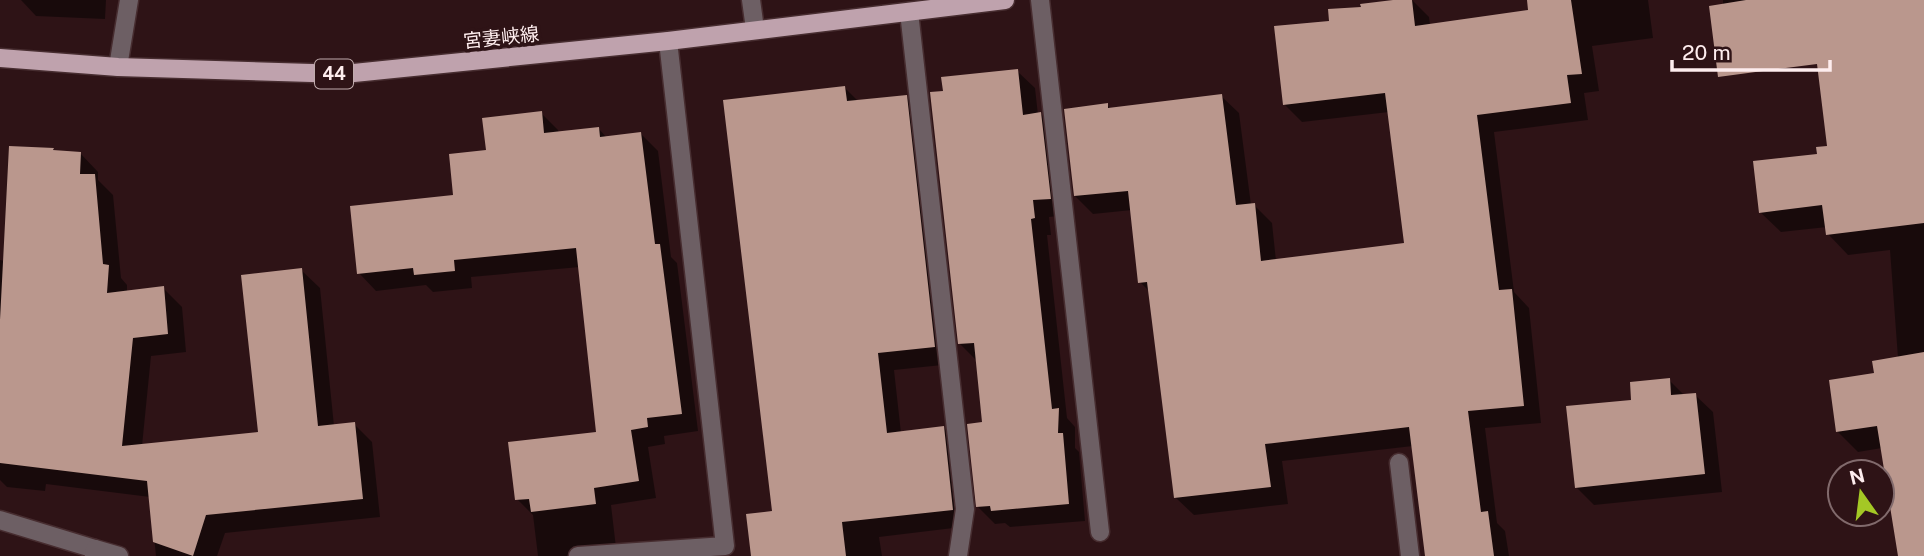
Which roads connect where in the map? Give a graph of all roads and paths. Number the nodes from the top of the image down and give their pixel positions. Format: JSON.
{"nodes":[{"id":1,"x":129,"y":0,"type":"edge"},
{"id":2,"x":751,"y":0,"type":"edge"},
{"id":3,"x":1004,"y":0,"type":"edge"},
{"id":4,"x":1041,"y":0,"type":"edge"},
{"id":5,"x":909,"y":12,"type":"junction"},
{"id":6,"x":755,"y":29,"type":"junction"},
{"id":7,"x":668,"y":41,"type":"junction"},
{"id":8,"x":0,"y":58,"type":"edge"},
{"id":9,"x":118,"y":66,"type":"junction"},
{"id":10,"x":1399,"y":463,"type":"dead end"},
{"id":11,"x":0,"y":520,"type":"edge"},
{"id":12,"x":1100,"y":532,"type":"dead end"},
{"id":13,"x":94,"y":552,"type":"edge"},
{"id":14,"x":601,"y":555,"type":"edge"},
{"id":15,"x":119,"y":556,"type":"edge"},
{"id":16,"x":578,"y":556,"type":"edge"},
{"id":17,"x":958,"y":556,"type":"edge"},
{"id":18,"x":1410,"y":556,"type":"edge"}],
"edges":[{"from":1,"to":9,"type":"street"},
{"from":2,"to":6,"type":"street"},
{"from":3,"to":5,"type":"main road","name":"宮妻峡線","number":"44"},
{"from":4,"to":12,"type":"street"},
{"from":5,"to":6,"type":"main road","name":"宮妻峡線","number":"44"},
{"from":5,"to":17,"type":"street"},
{"from":6,"to":7,"type":"main road","name":"宮妻峡線","number":"44"},
{"from":7,"to":9,"type":"main road","name":"宮妻峡線","number":"44"},
{"from":7,"to":14,"type":"street"},
{"from":8,"to":9,"type":"main road","name":"宮妻峡線","number":"44"},
{"from":10,"to":18,"type":"street"},
{"from":11,"to":13,"type":"street"},
{"from":13,"to":15,"type":"street"},
{"from":14,"to":16,"type":"street"}]}
